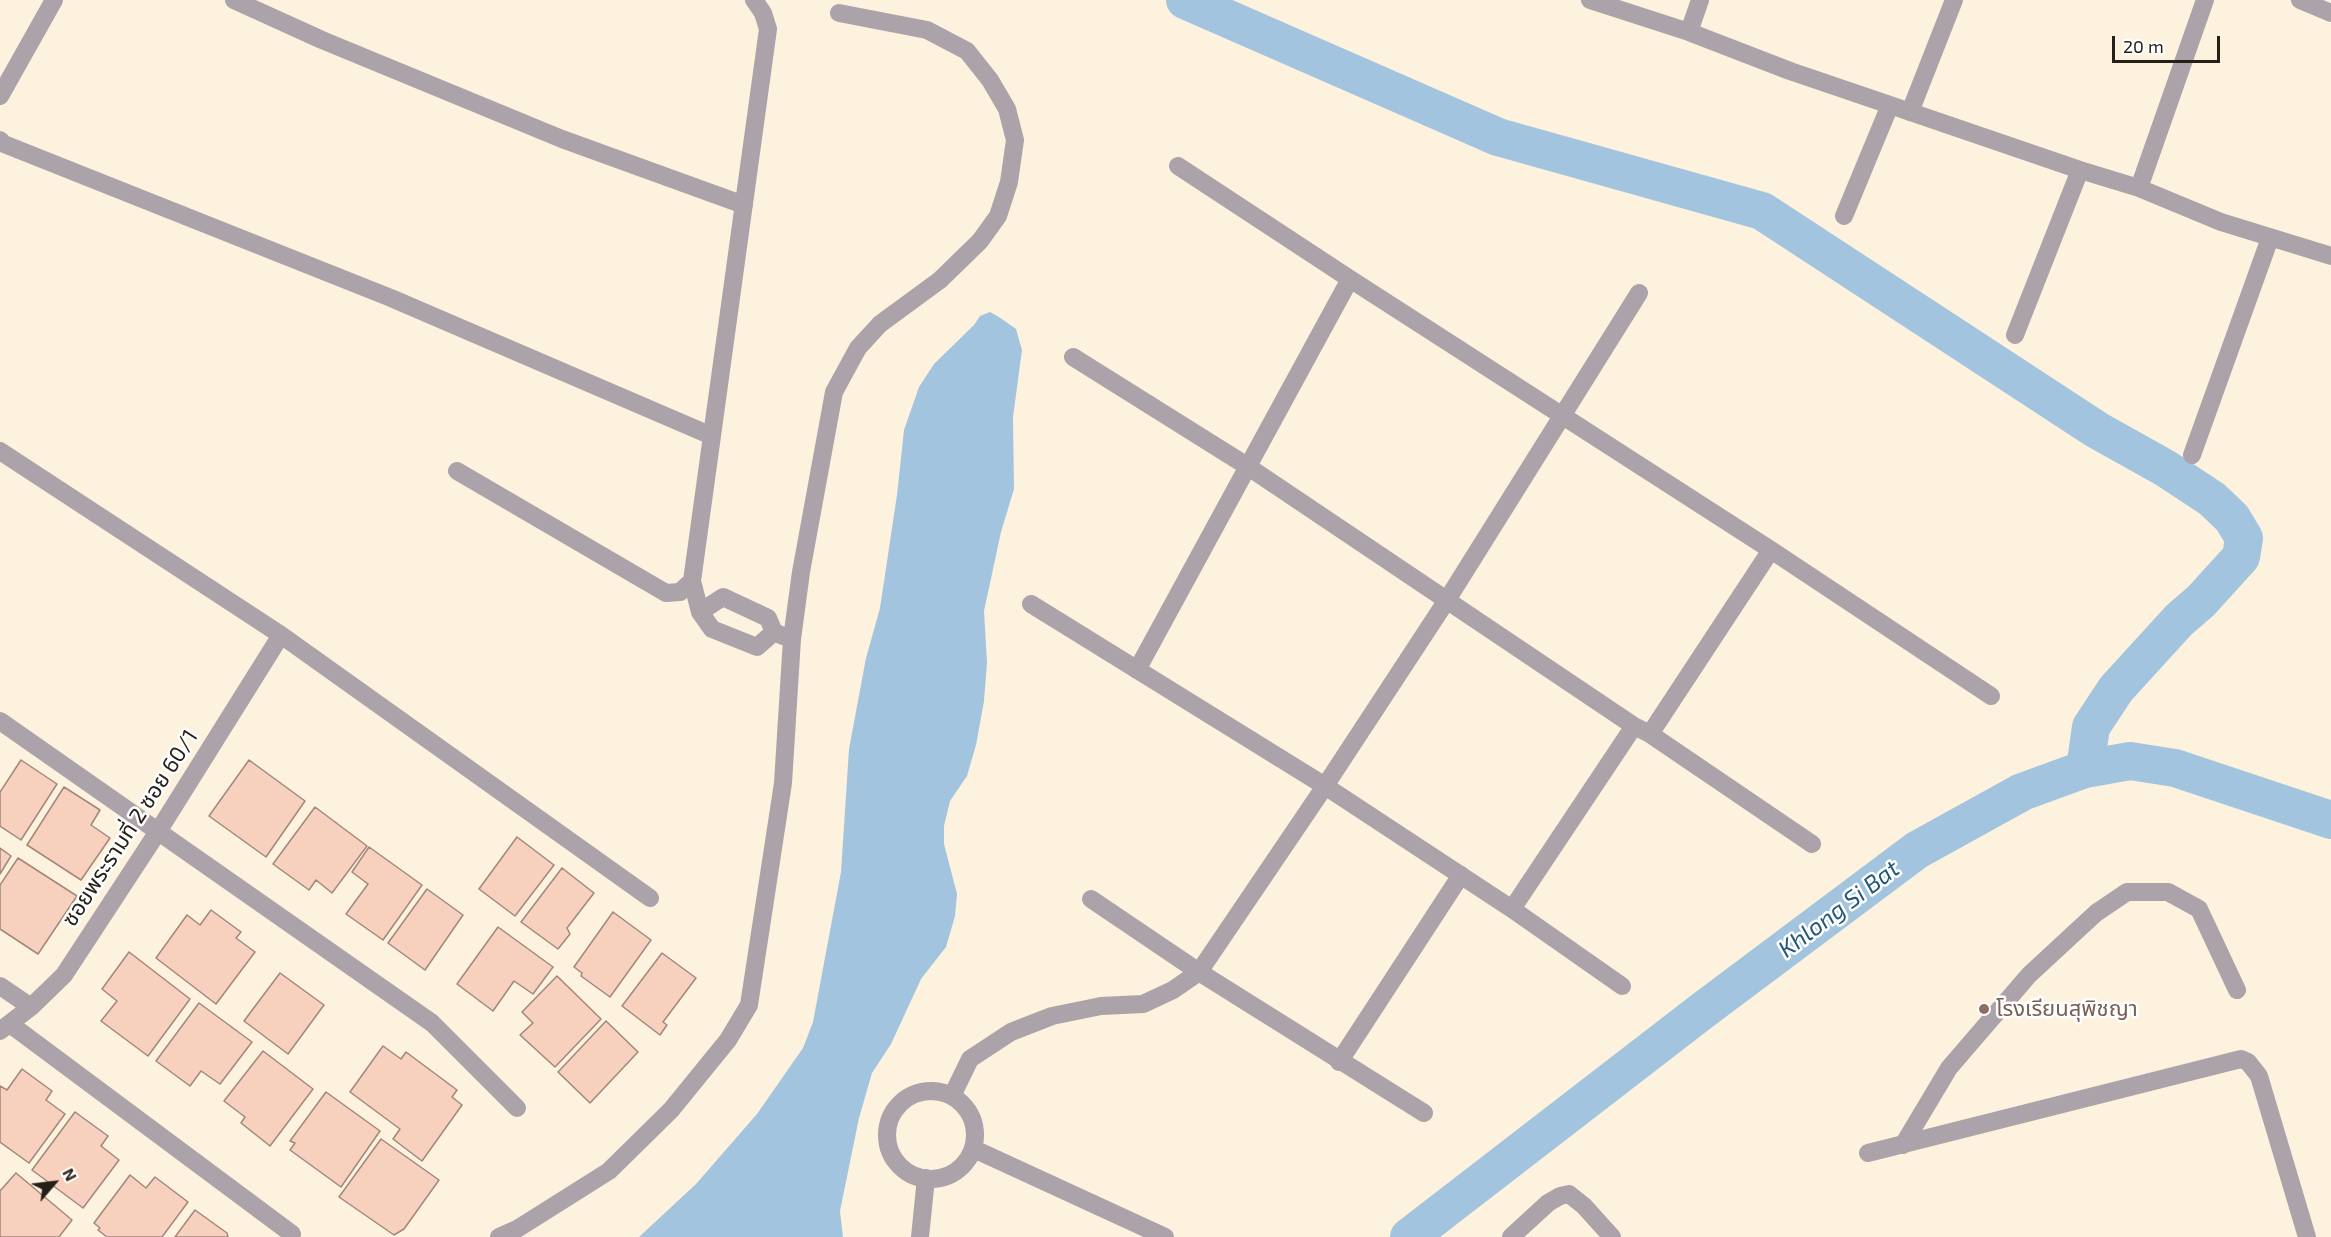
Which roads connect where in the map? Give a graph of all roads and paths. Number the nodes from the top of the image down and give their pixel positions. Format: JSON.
{"nodes":[{"id":1,"x":54,"y":0,"type":"edge"},
{"id":2,"x":234,"y":0,"type":"edge"},
{"id":3,"x":754,"y":0,"type":"edge"},
{"id":4,"x":1590,"y":0,"type":"edge"},
{"id":5,"x":1700,"y":0,"type":"edge"},
{"id":6,"x":1954,"y":0,"type":"edge"},
{"id":7,"x":2205,"y":0,"type":"edge"},
{"id":8,"x":2300,"y":0,"type":"edge"},
{"id":9,"x":839,"y":13,"type":"dead end"},
{"id":10,"x":2331,"y":13,"type":"edge"},
{"id":11,"x":1689,"y":32,"type":"junction"},
{"id":12,"x":0,"y":96,"type":"edge"},
{"id":13,"x":1890,"y":105,"type":"junction"},
{"id":14,"x":1910,"y":112,"type":"junction"},
{"id":15,"x":0,"y":140,"type":"edge"},
{"id":16,"x":1178,"y":166,"type":"dead end"},
{"id":17,"x":2080,"y":170,"type":"junction"},
{"id":18,"x":2139,"y":188,"type":"junction"},
{"id":19,"x":744,"y":205,"type":"junction"},
{"id":20,"x":1844,"y":216,"type":"dead end"},
{"id":21,"x":2270,"y":238,"type":"junction"},
{"id":22,"x":2331,"y":256,"type":"edge"},
{"id":23,"x":1350,"y":279,"type":"junction"},
{"id":24,"x":1640,"y":293,"type":"dead end"},
{"id":25,"x":2015,"y":335,"type":"dead end"},
{"id":26,"x":1073,"y":357,"type":"dead end"},
{"id":27,"x":1564,"y":415,"type":"junction"},
{"id":28,"x":712,"y":436,"type":"junction"},
{"id":29,"x":0,"y":451,"type":"edge"},
{"id":30,"x":2192,"y":455,"type":"dead end"},
{"id":31,"x":1247,"y":466,"type":"junction"},
{"id":32,"x":457,"y":471,"type":"dead end"},
{"id":33,"x":1771,"y":550,"type":"junction"},
{"id":34,"x":692,"y":581,"type":"junction"},
{"id":35,"x":1447,"y":600,"type":"junction"},
{"id":36,"x":1030,"y":604,"type":"dead end"},
{"id":37,"x":700,"y":612,"type":"junction"},
{"id":38,"x":774,"y":632,"type":"junction"},
{"id":39,"x":281,"y":635,"type":"junction"},
{"id":40,"x":792,"y":639,"type":"junction"},
{"id":41,"x":1137,"y":670,"type":"junction"},
{"id":42,"x":1991,"y":696,"type":"dead end"},
{"id":43,"x":0,"y":721,"type":"edge"},
{"id":44,"x":1642,"y":730,"type":"junction"},
{"id":45,"x":1325,"y":786,"type":"junction"},
{"id":46,"x":159,"y":830,"type":"junction"},
{"id":47,"x":1812,"y":844,"type":"dead end"},
{"id":48,"x":1461,"y":875,"type":"junction"},
{"id":49,"x":650,"y":898,"type":"dead end"},
{"id":50,"x":1091,"y":899,"type":"dead end"},
{"id":51,"x":1512,"y":909,"type":"junction"},
{"id":52,"x":1199,"y":972,"type":"junction"},
{"id":53,"x":0,"y":986,"type":"edge"},
{"id":54,"x":1622,"y":986,"type":"dead end"},
{"id":55,"x":2237,"y":990,"type":"dead end"},
{"id":56,"x":31,"y":1007,"type":"junction"},
{"id":57,"x":5,"y":1028,"type":"edge"},
{"id":58,"x":1339,"y":1062,"type":"junction"},
{"id":59,"x":952,"y":1096,"type":"junction"},
{"id":60,"x":517,"y":1108,"type":"dead end"},
{"id":61,"x":1424,"y":1113,"type":"dead end"},
{"id":62,"x":1903,"y":1145,"type":"junction"},
{"id":63,"x":974,"y":1149,"type":"junction"},
{"id":64,"x":1868,"y":1154,"type":"dead end"},
{"id":65,"x":926,"y":1178,"type":"junction"},
{"id":66,"x":292,"y":1234,"type":"dead end"},
{"id":67,"x":1156,"y":1235,"type":"edge"},
{"id":68,"x":500,"y":1237,"type":"edge"},
{"id":69,"x":920,"y":1237,"type":"edge"},
{"id":70,"x":1511,"y":1237,"type":"edge"},
{"id":71,"x":1612,"y":1237,"type":"edge"},
{"id":72,"x":2307,"y":1237,"type":"edge"}],
"edges":[{"from":1,"to":12,"type":"street"},
{"from":2,"to":19,"type":"street"},
{"from":3,"to":19,"type":"street"},
{"from":4,"to":11,"type":"street"},
{"from":5,"to":11,"type":"street"},
{"from":6,"to":14,"type":"street"},
{"from":7,"to":18,"type":"street"},
{"from":8,"to":10,"type":"street"},
{"from":9,"to":40,"type":"street"},
{"from":11,"to":13,"type":"street"},
{"from":13,"to":14,"type":"street"},
{"from":13,"to":20,"type":"street"},
{"from":14,"to":17,"type":"street"},
{"from":15,"to":28,"type":"street"},
{"from":16,"to":23,"type":"street"},
{"from":17,"to":18,"type":"street"},
{"from":17,"to":25,"type":"street"},
{"from":18,"to":21,"type":"street"},
{"from":19,"to":28,"type":"street"},
{"from":21,"to":22,"type":"street"},
{"from":21,"to":30,"type":"street"},
{"from":23,"to":27,"type":"street"},
{"from":23,"to":31,"type":"street"},
{"from":24,"to":27,"type":"street"},
{"from":26,"to":31,"type":"street"},
{"from":27,"to":33,"type":"street"},
{"from":27,"to":35,"type":"street"},
{"from":28,"to":34,"type":"street"},
{"from":29,"to":39,"type":"street"},
{"from":31,"to":35,"type":"street"},
{"from":31,"to":41,"type":"street"},
{"from":32,"to":34,"type":"street"},
{"from":33,"to":42,"type":"street"},
{"from":33,"to":44,"type":"street"},
{"from":34,"to":37,"type":"street"},
{"from":35,"to":44,"type":"street"},
{"from":35,"to":45,"type":"street"},
{"from":36,"to":41,"type":"street"},
{"from":37,"to":38,"type":"street"},
{"from":37,"to":38,"type":"street"},
{"from":38,"to":40,"type":"street"},
{"from":39,"to":46,"type":"street","name":"ซอยพระรามที่ 2 ซอย 60/1"},
{"from":39,"to":49,"type":"street"},
{"from":40,"to":68,"type":"street"},
{"from":41,"to":45,"type":"street"},
{"from":43,"to":46,"type":"street"},
{"from":44,"to":47,"type":"street"},
{"from":44,"to":51,"type":"street"},
{"from":45,"to":48,"type":"street"},
{"from":45,"to":52,"type":"street"},
{"from":46,"to":56,"type":"street","name":"ซอยพระรามที่ 2 ซอย 60/1"},
{"from":46,"to":60,"type":"street"},
{"from":48,"to":51,"type":"street"},
{"from":48,"to":58,"type":"street"},
{"from":50,"to":52,"type":"street"},
{"from":51,"to":54,"type":"street"},
{"from":52,"to":58,"type":"street"},
{"from":52,"to":59,"type":"street"},
{"from":53,"to":56,"type":"street"},
{"from":55,"to":62,"type":"street"},
{"from":56,"to":57,"type":"street","name":"ซอยพระรามที่ 2 ซอย 60/1"},
{"from":57,"to":66,"type":"street"},
{"from":58,"to":61,"type":"street"},
{"from":59,"to":63,"type":"street"},
{"from":59,"to":65,"type":"street"},
{"from":62,"to":64,"type":"street"},
{"from":62,"to":72,"type":"street"},
{"from":63,"to":65,"type":"street"},
{"from":63,"to":67,"type":"street"},
{"from":65,"to":69,"type":"street"},
{"from":70,"to":71,"type":"street"}]}
